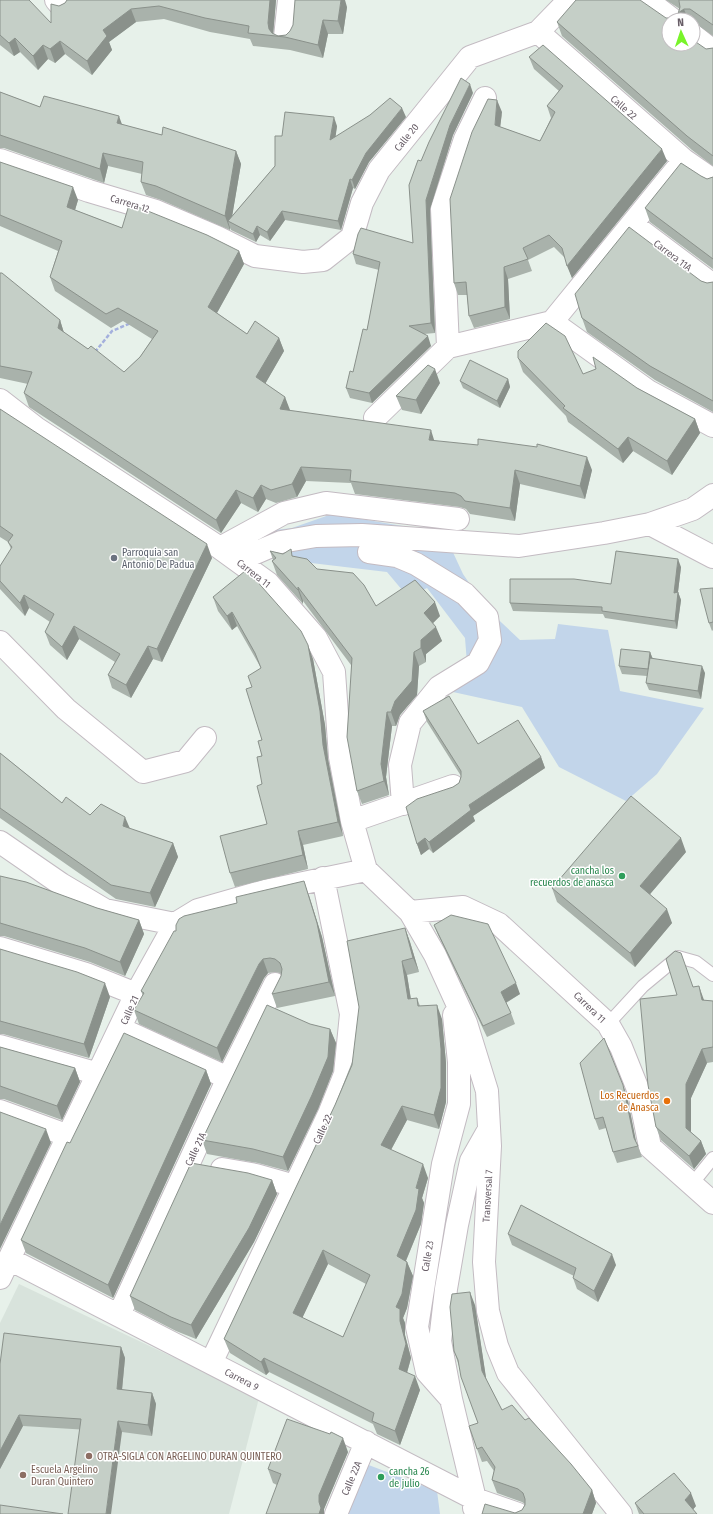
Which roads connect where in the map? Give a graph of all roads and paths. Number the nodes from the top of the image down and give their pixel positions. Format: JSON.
{"nodes":[{"id":1,"x":289,"y":0,"type":"edge"},
{"id":2,"x":569,"y":0,"type":"edge"},
{"id":3,"x":647,"y":0,"type":"edge"},
{"id":4,"x":663,"y":12,"type":"edge"},
{"id":5,"x":538,"y":32,"type":"junction"},
{"id":6,"x":285,"y":37,"type":"edge"},
{"id":7,"x":701,"y":41,"type":"edge"},
{"id":8,"x":713,"y":51,"type":"edge"},
{"id":9,"x":486,"y":98,"type":"dead end"},
{"id":10,"x":0,"y":160,"type":"edge"},
{"id":11,"x":684,"y":160,"type":"junction"},
{"id":12,"x":713,"y":180,"type":"edge"},
{"id":13,"x":632,"y":224,"type":"junction"},
{"id":14,"x":255,"y":256,"type":"joint"},
{"id":15,"x":713,"y":285,"type":"edge"},
{"id":16,"x":133,"y":322,"type":"edge"},
{"id":17,"x":552,"y":322,"type":"junction"},
{"id":18,"x":448,"y":347,"type":"junction"},
{"id":19,"x":92,"y":357,"type":"edge"},
{"id":20,"x":0,"y":400,"type":"edge"},
{"id":21,"x":375,"y":418,"type":"dead end"},
{"id":22,"x":713,"y":426,"type":"edge"},
{"id":23,"x":713,"y":495,"type":"edge"},
{"id":24,"x":458,"y":519,"type":"dead end"},
{"id":25,"x":650,"y":524,"type":"junction"},
{"id":26,"x":220,"y":548,"type":"junction"},
{"id":27,"x":369,"y":552,"type":"dead end"},
{"id":28,"x":713,"y":557,"type":"edge"},
{"id":29,"x":239,"y":560,"type":"junction"},
{"id":30,"x":0,"y":642,"type":"edge"},
{"id":31,"x":205,"y":738,"type":"dead end"},
{"id":32,"x":453,"y":786,"type":"edge"},
{"id":33,"x":402,"y":804,"type":"junction"},
{"id":34,"x":352,"y":821,"type":"junction"},
{"id":35,"x":0,"y":842,"type":"edge"},
{"id":36,"x":366,"y":870,"type":"junction"},
{"id":37,"x":324,"y":878,"type":"junction"},
{"id":38,"x":410,"y":912,"type":"junction"},
{"id":39,"x":175,"y":924,"type":"junction"},
{"id":40,"x":0,"y":948,"type":"edge"},
{"id":41,"x":713,"y":975,"type":"edge"},
{"id":42,"x":276,"y":984,"type":"edge"},
{"id":43,"x":451,"y":988,"type":"junction"},
{"id":44,"x":136,"y":994,"type":"junction"},
{"id":45,"x":608,"y":1024,"type":"junction"},
{"id":46,"x":121,"y":1029,"type":"junction"},
{"id":47,"x":0,"y":1046,"type":"edge"},
{"id":48,"x":99,"y":1074,"type":"junction"},
{"id":49,"x":228,"y":1078,"type":"junction"},
{"id":50,"x":0,"y":1111,"type":"edge"},
{"id":51,"x":489,"y":1130,"type":"junction"},
{"id":52,"x":69,"y":1136,"type":"junction"},
{"id":53,"x":713,"y":1158,"type":"edge"},
{"id":54,"x":189,"y":1163,"type":"junction"},
{"id":55,"x":692,"y":1184,"type":"junction"},
{"id":56,"x":295,"y":1186,"type":"junction"},
{"id":57,"x":713,"y":1203,"type":"edge"},
{"id":58,"x":5,"y":1269,"type":"edge"},
{"id":59,"x":119,"y":1316,"type":"junction"},
{"id":60,"x":211,"y":1363,"type":"junction"},
{"id":61,"x":451,"y":1400,"type":"junction"},
{"id":62,"x":366,"y":1442,"type":"junction"},
{"id":63,"x":474,"y":1506,"type":"edge"},
{"id":64,"x":336,"y":1514,"type":"edge"},
{"id":65,"x":518,"y":1514,"type":"edge"},
{"id":66,"x":621,"y":1514,"type":"edge"}],
"edges":[{"from":1,"to":6,"type":"street"},
{"from":2,"to":5,"type":"street","name":"Calle 20"},
{"from":3,"to":4,"type":"street"},
{"from":5,"to":11,"type":"street","name":"Calle 22"},
{"from":5,"to":14,"type":"street","name":"Calle 20"},
{"from":7,"to":8,"type":"street"},
{"from":9,"to":18,"type":"street"},
{"from":10,"to":14,"type":"street","name":"Carrera 12"},
{"from":11,"to":12,"type":"street","name":"Calle 22"},
{"from":11,"to":13,"type":"street"},
{"from":13,"to":15,"type":"street","name":"Carrera 11A"},
{"from":13,"to":17,"type":"street"},
{"from":16,"to":19,"type":"path"},
{"from":17,"to":18,"type":"street"},
{"from":17,"to":22,"type":"street"},
{"from":18,"to":21,"type":"street"},
{"from":20,"to":26,"type":"street","name":"Carrera 11"},
{"from":23,"to":25,"type":"street"},
{"from":24,"to":26,"type":"street"},
{"from":25,"to":28,"type":"street"},
{"from":25,"to":29,"type":"street"},
{"from":26,"to":29,"type":"street","name":"Carrera 11"},
{"from":27,"to":33,"type":"street"},
{"from":29,"to":34,"type":"street","name":"Carrera 11"},
{"from":30,"to":31,"type":"street"},
{"from":32,"to":33,"type":"street"},
{"from":33,"to":34,"type":"street"},
{"from":34,"to":36,"type":"street","name":"Carrera 11"},
{"from":35,"to":39,"type":"street"},
{"from":36,"to":37,"type":"street","name":"Calle 21"},
{"from":36,"to":38,"type":"street","name":"Transversal 7"},
{"from":37,"to":39,"type":"street","name":"Calle 21"},
{"from":37,"to":56,"type":"street","name":"Calle 22"},
{"from":38,"to":43,"type":"street","name":"Transversal 7"},
{"from":38,"to":45,"type":"street","name":"Carrera 11"},
{"from":39,"to":44,"type":"street","name":"Calle 21"},
{"from":40,"to":44,"type":"street"},
{"from":41,"to":45,"type":"lane"},
{"from":42,"to":49,"type":"street","name":"Calle 21A"},
{"from":43,"to":51,"type":"street","name":"Transversal 7"},
{"from":43,"to":61,"type":"street","name":"Calle 23"},
{"from":44,"to":46,"type":"street","name":"Calle 21"},
{"from":45,"to":55,"type":"street","name":"Carrera 11"},
{"from":46,"to":48,"type":"street","name":"Calle 21"},
{"from":46,"to":49,"type":"street"},
{"from":47,"to":48,"type":"street"},
{"from":48,"to":52,"type":"street","name":"Calle 21"},
{"from":49,"to":54,"type":"street","name":"Calle 21A"},
{"from":50,"to":52,"type":"street"},
{"from":51,"to":61,"type":"street"},
{"from":51,"to":66,"type":"street","name":"Transversal 7"},
{"from":52,"to":58,"type":"street","name":"Calle 21"},
{"from":53,"to":55,"type":"lane"},
{"from":54,"to":56,"type":"street"},
{"from":54,"to":59,"type":"street","name":"Calle 21A"},
{"from":55,"to":57,"type":"street","name":"Carrera 11"},
{"from":56,"to":60,"type":"street","name":"Calle 22"},
{"from":58,"to":59,"type":"street","name":"Carrera 9"},
{"from":59,"to":60,"type":"street","name":"Carrera 9"},
{"from":60,"to":62,"type":"street","name":"Carrera 9"},
{"from":61,"to":63,"type":"street","name":"Calle 23"},
{"from":62,"to":63,"type":"street","name":"Carrera 9"},
{"from":62,"to":64,"type":"street","name":"Calle 22A"},
{"from":63,"to":65,"type":"street","name":"Carrera 9"}]}
